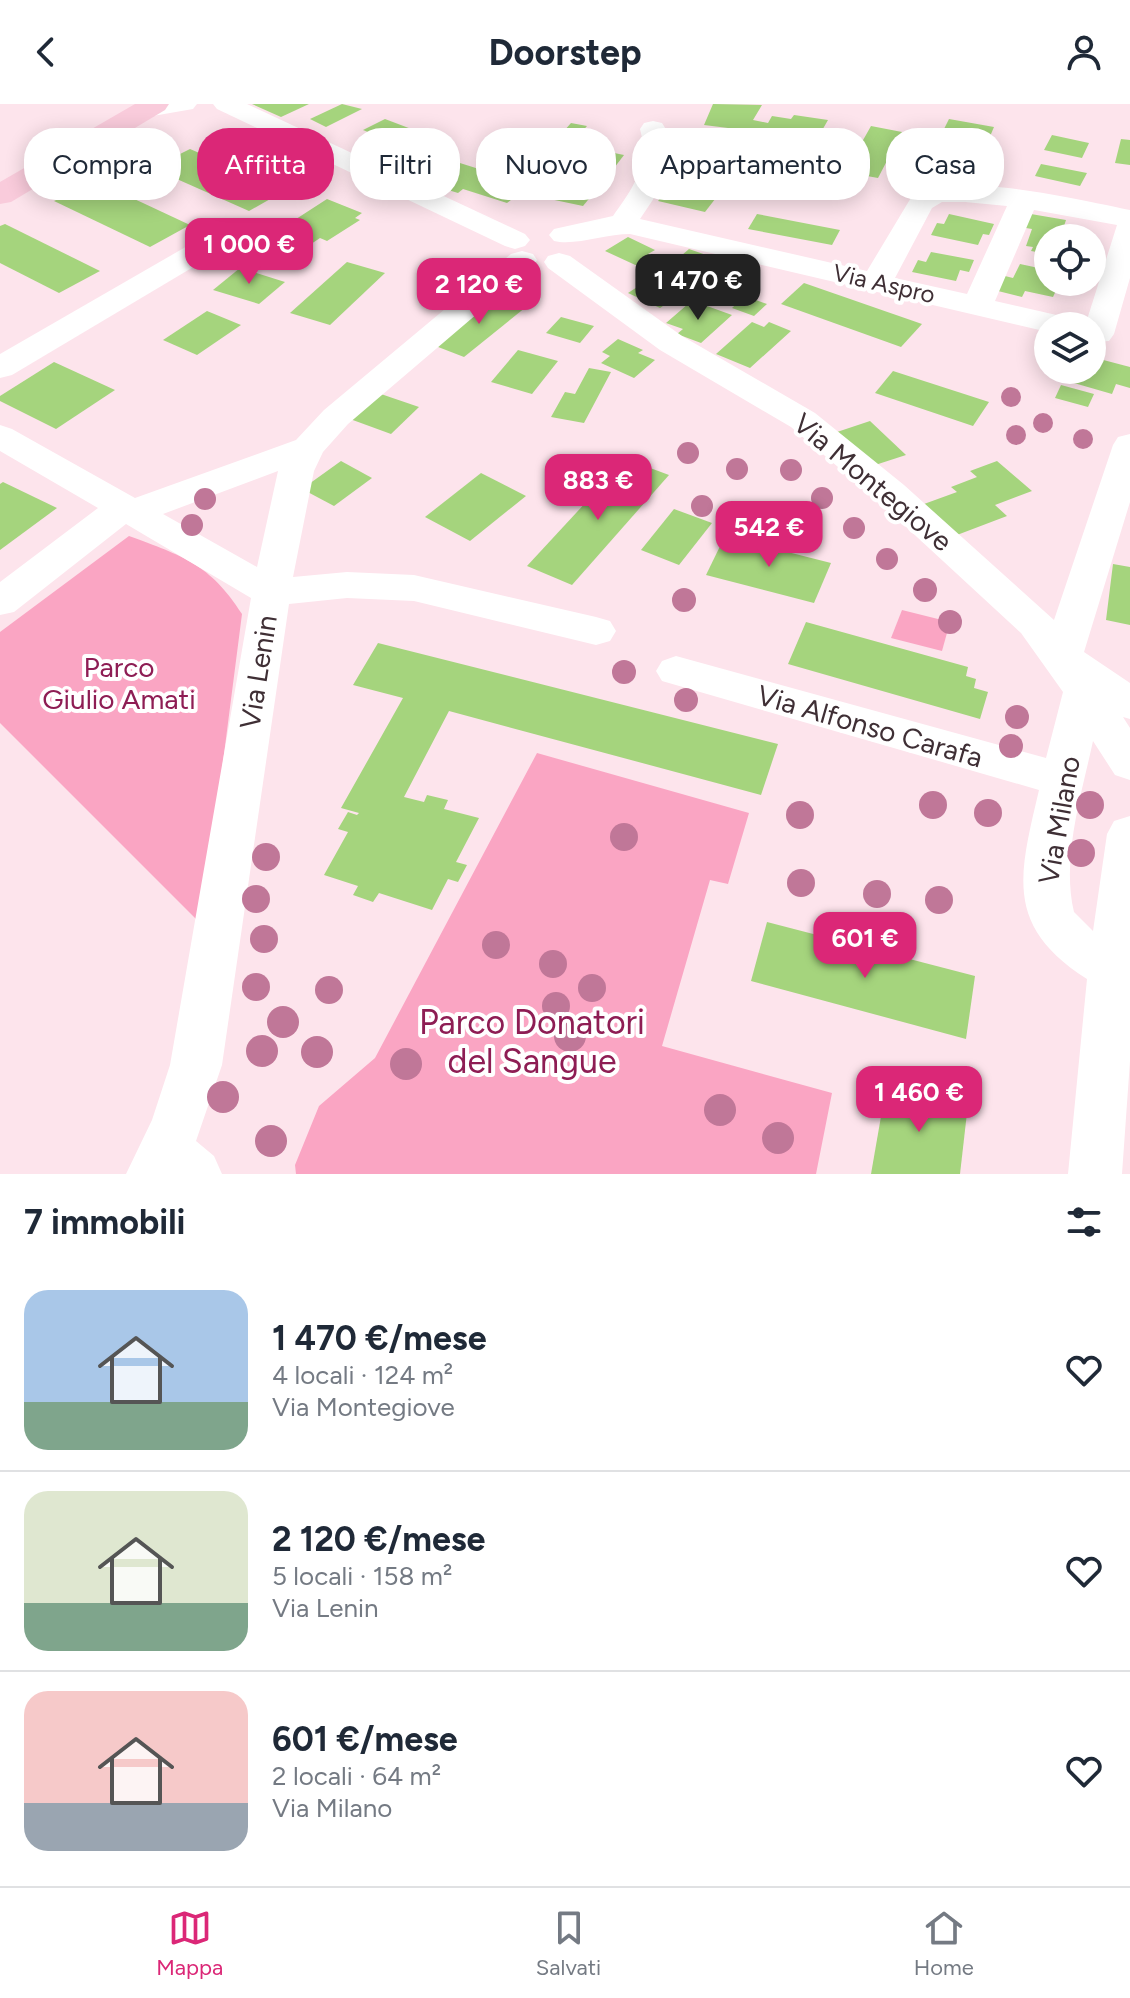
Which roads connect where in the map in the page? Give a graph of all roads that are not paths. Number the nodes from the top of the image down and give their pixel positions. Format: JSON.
{"nodes":[{"id":1,"x":184,"y":104,"type":"edge"},
{"id":2,"x":226,"y":104,"type":"edge"},
{"id":3,"x":144,"y":106,"type":"edge"},
{"id":4,"x":0,"y":177,"type":"edge"},
{"id":5,"x":0,"y":195,"type":"edge"},
{"id":6,"x":1024,"y":199,"type":"junction"},
{"id":7,"x":637,"y":200,"type":"edge"},
{"id":8,"x":1130,"y":219,"type":"edge"},
{"id":9,"x":622,"y":224,"type":"junction"},
{"id":10,"x":1130,"y":228,"type":"edge"},
{"id":11,"x":232,"y":232,"type":"dead end"},
{"id":12,"x":540,"y":249,"type":"junction"},
{"id":13,"x":877,"y":282,"type":"junction"},
{"id":14,"x":977,"y":306,"type":"junction"},
{"id":15,"x":1102,"y":312,"type":"edge"},
{"id":16,"x":1034,"y":319,"type":"edge"},
{"id":17,"x":1106,"y":336,"type":"edge"},
{"id":18,"x":1130,"y":341,"type":"edge"},
{"id":19,"x":0,"y":368,"type":"edge"},
{"id":20,"x":0,"y":436,"type":"edge"},
{"id":21,"x":1130,"y":445,"type":"edge"},
{"id":22,"x":308,"y":448,"type":"junction"},
{"id":23,"x":128,"y":510,"type":"junction"},
{"id":24,"x":271,"y":592,"type":"junction"},
{"id":25,"x":0,"y":602,"type":"edge"},
{"id":26,"x":596,"y":631,"type":"dead end"},
{"id":27,"x":676,"y":671,"type":"dead end"},
{"id":28,"x":1073,"y":674,"type":"junction"},
{"id":29,"x":1130,"y":704,"type":"edge"},
{"id":30,"x":1130,"y":763,"type":"edge"},
{"id":31,"x":1064,"y":780,"type":"junction"},
{"id":32,"x":1130,"y":834,"type":"edge"},
{"id":33,"x":1112,"y":969,"type":"junction"},
{"id":34,"x":171,"y":1166,"type":"edge"},
{"id":35,"x":1095,"y":1174,"type":"edge"}],
"edges":[{"from":1,"to":3,"type":"street"},
{"from":2,"to":12,"type":"street","name":"Via Montegiove"},
{"from":3,"to":4,"type":"main road"},
{"from":3,"to":5,"type":"main road"},
{"from":6,"to":8,"type":"street"},
{"from":6,"to":13,"type":"street"},
{"from":6,"to":14,"type":"street"},
{"from":7,"to":9,"type":"street"},
{"from":9,"to":12,"type":"street","name":"Via Aspro"},
{"from":9,"to":13,"type":"street","name":"Via Aspro"},
{"from":10,"to":15,"type":"street"},
{"from":11,"to":19,"type":"street"},
{"from":12,"to":22,"type":"street","name":"Via Lenin"},
{"from":12,"to":28,"type":"street","name":"Via Montegiove"},
{"from":13,"to":14,"type":"street","name":"Via Aspro"},
{"from":14,"to":16,"type":"street","name":"Via Aspro"},
{"from":17,"to":18,"type":"street"},
{"from":20,"to":23,"type":"street"},
{"from":21,"to":28,"type":"street","name":"Via Milano"},
{"from":22,"to":23,"type":"street"},
{"from":22,"to":24,"type":"street","name":"Via Lenin"},
{"from":23,"to":24,"type":"street"},
{"from":23,"to":25,"type":"street"},
{"from":24,"to":26,"type":"street"},
{"from":24,"to":34,"type":"street","name":"Via Lenin"},
{"from":27,"to":31,"type":"street","name":"Via Alfonso Carafa"},
{"from":28,"to":29,"type":"street"},
{"from":28,"to":30,"type":"street","name":"Via Montegiove"},
{"from":28,"to":31,"type":"street","name":"Via Milano"},
{"from":31,"to":33,"type":"street","name":"Via Milano"},
{"from":32,"to":33,"type":"street"},
{"from":33,"to":35,"type":"street"}]}
